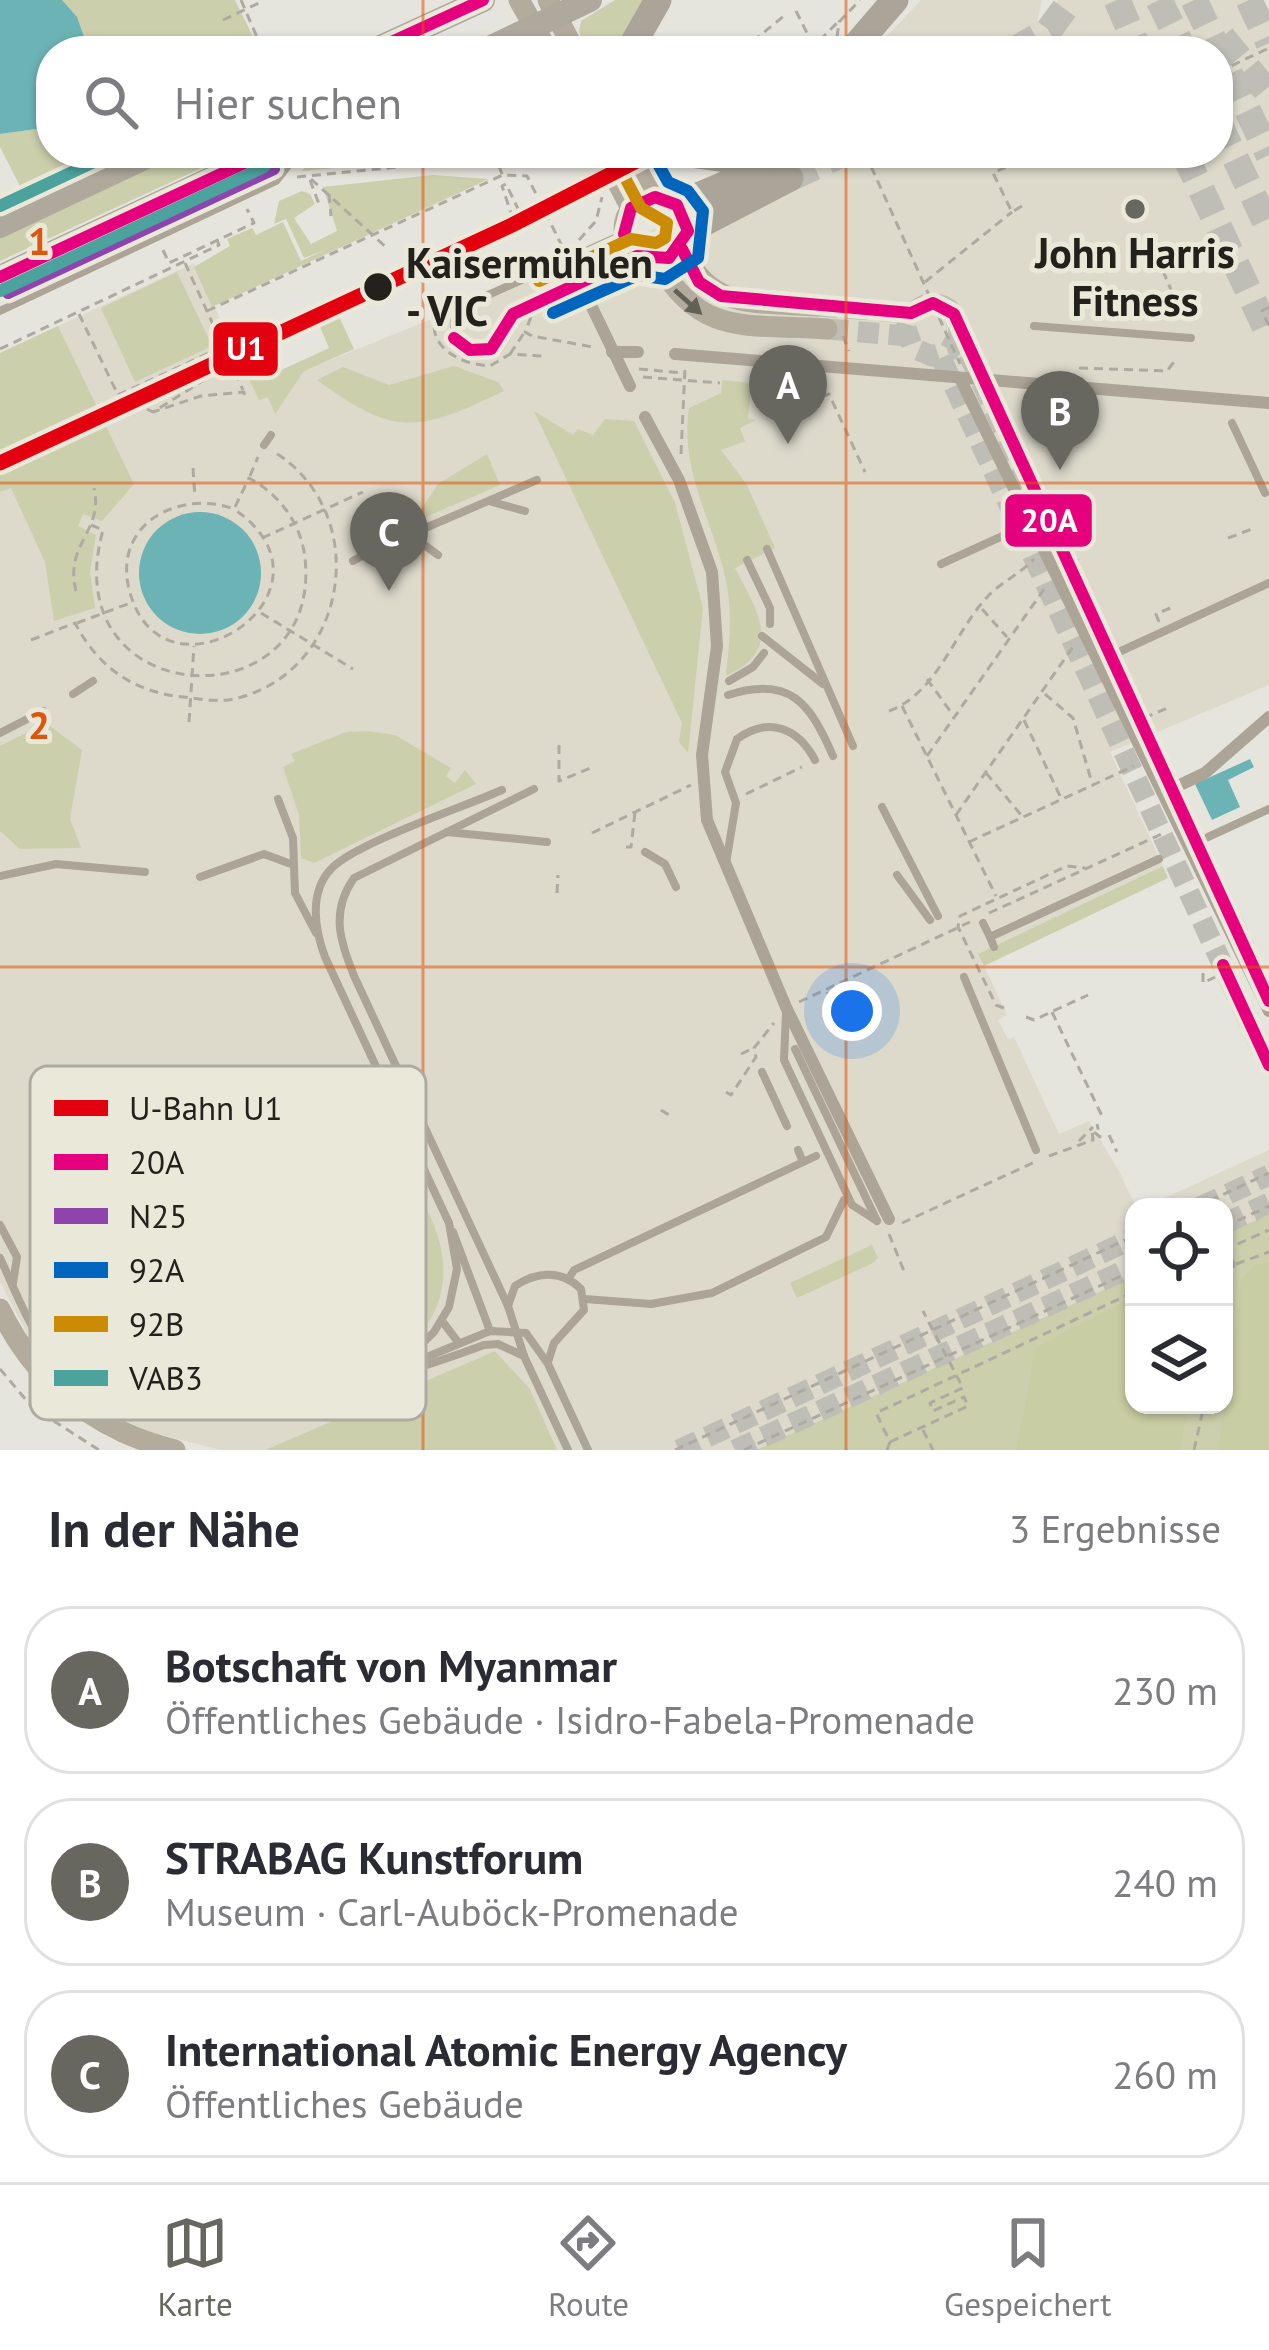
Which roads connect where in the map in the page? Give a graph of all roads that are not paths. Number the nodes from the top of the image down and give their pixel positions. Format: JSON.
{"nodes":[{"id":1,"x":483,"y":0,"type":"edge"},
{"id":2,"x":519,"y":0,"type":"edge"},
{"id":3,"x":590,"y":0,"type":"edge"},
{"id":4,"x":658,"y":0,"type":"edge"},
{"id":5,"x":895,"y":0,"type":"edge"},
{"id":6,"x":546,"y":14,"type":"edge"},
{"id":7,"x":405,"y":36,"type":"edge"},
{"id":8,"x":509,"y":36,"type":"edge"},
{"id":9,"x":638,"y":36,"type":"edge"},
{"id":10,"x":844,"y":36,"type":"edge"},
{"id":11,"x":123,"y":168,"type":"edge"},
{"id":12,"x":234,"y":168,"type":"edge"},
{"id":13,"x":287,"y":168,"type":"edge"},
{"id":14,"x":601,"y":168,"type":"edge"},
{"id":15,"x":642,"y":168,"type":"edge"},
{"id":16,"x":791,"y":168,"type":"tunnel mouth"},
{"id":17,"x":632,"y":208,"type":"junction"},
{"id":18,"x":676,"y":221,"type":"junction"},
{"id":19,"x":0,"y":226,"type":"edge"},
{"id":20,"x":624,"y":234,"type":"junction"},
{"id":21,"x":647,"y":259,"type":"junction"},
{"id":22,"x":0,"y":277,"type":"edge"},
{"id":23,"x":589,"y":301,"type":"dead end"},
{"id":24,"x":817,"y":306,"type":"tunnel mouth"},
{"id":25,"x":0,"y":311,"type":"edge"},
{"id":26,"x":1034,"y":326,"type":"dead end"},
{"id":27,"x":827,"y":329,"type":"tunnel mouth"},
{"id":28,"x":1191,"y":338,"type":"dead end"},
{"id":29,"x":612,"y":352,"type":"junction"},
{"id":30,"x":638,"y":352,"type":"dead end"},
{"id":31,"x":675,"y":353,"type":"dead end"},
{"id":32,"x":961,"y":378,"type":"junction"},
{"id":33,"x":630,"y":386,"type":"dead end"},
{"id":34,"x":1269,"y":403,"type":"edge"},
{"id":35,"x":645,"y":417,"type":"dead end"},
{"id":36,"x":1232,"y":422,"type":"dead end"},
{"id":37,"x":271,"y":435,"type":"dead end"},
{"id":38,"x":264,"y":446,"type":"road end"},
{"id":39,"x":537,"y":480,"type":"dead end"},
{"id":40,"x":1265,"y":494,"type":"dead end"},
{"id":41,"x":491,"y":501,"type":"junction"},
{"id":42,"x":525,"y":511,"type":"dead end"},
{"id":43,"x":1007,"y":534,"type":"dead end"},
{"id":44,"x":374,"y":549,"type":"dead end"},
{"id":45,"x":767,"y":549,"type":"dead end"},
{"id":46,"x":439,"y":555,"type":"dead end"},
{"id":47,"x":747,"y":560,"type":"dead end"},
{"id":48,"x":353,"y":561,"type":"dead end"},
{"id":49,"x":941,"y":564,"type":"dead end"},
{"id":50,"x":1269,"y":583,"type":"edge"},
{"id":51,"x":770,"y":624,"type":"dead end"},
{"id":52,"x":763,"y":636,"type":"dead end"},
{"id":53,"x":1121,"y":651,"type":"dead end"},
{"id":54,"x":764,"y":653,"type":"dead end"},
{"id":55,"x":93,"y":681,"type":"dead end"},
{"id":56,"x":729,"y":681,"type":"dead end"},
{"id":57,"x":828,"y":690,"type":"junction"},
{"id":58,"x":73,"y":694,"type":"dead end"},
{"id":59,"x":728,"y":695,"type":"dead end"},
{"id":60,"x":43,"y":711,"type":"dead end"},
{"id":61,"x":1269,"y":717,"type":"edge"},
{"id":62,"x":0,"y":733,"type":"edge"},
{"id":63,"x":824,"y":735,"type":"junction"},
{"id":64,"x":833,"y":756,"type":"dead end"},
{"id":65,"x":815,"y":760,"type":"road end"},
{"id":66,"x":534,"y":789,"type":"dead end"},
{"id":67,"x":502,"y":790,"type":"dead end"},
{"id":68,"x":1162,"y":793,"type":"junction"},
{"id":69,"x":278,"y":799,"type":"dead end"},
{"id":70,"x":882,"y":807,"type":"dead end"},
{"id":71,"x":1269,"y":809,"type":"edge"},
{"id":72,"x":444,"y":832,"type":"junction"},
{"id":73,"x":1208,"y":837,"type":"dead end"},
{"id":74,"x":547,"y":842,"type":"dead end"},
{"id":75,"x":645,"y":852,"type":"dead end"},
{"id":76,"x":1159,"y":860,"type":"dead end"},
{"id":77,"x":726,"y":864,"type":"junction"},
{"id":78,"x":292,"y":865,"type":"junction"},
{"id":79,"x":145,"y":872,"type":"dead end"},
{"id":80,"x":897,"y":875,"type":"dead end"},
{"id":81,"x":200,"y":877,"type":"dead end"},
{"id":82,"x":0,"y":879,"type":"edge"},
{"id":83,"x":676,"y":886,"type":"dead end"},
{"id":84,"x":983,"y":923,"type":"dead end"},
{"id":85,"x":316,"y":934,"type":"junction"},
{"id":86,"x":964,"y":977,"type":"dead end"},
{"id":87,"x":786,"y":1007,"type":"junction"},
{"id":88,"x":1269,"y":1011,"type":"edge"},
{"id":89,"x":377,"y":1066,"type":"edge"},
{"id":90,"x":396,"y":1066,"type":"edge"},
{"id":91,"x":762,"y":1072,"type":"dead end"},
{"id":92,"x":787,"y":1126,"type":"dead end"},
{"id":93,"x":426,"y":1130,"type":"edge"},
{"id":94,"x":798,"y":1150,"type":"dead end"},
{"id":95,"x":1036,"y":1150,"type":"dead end"},
{"id":96,"x":816,"y":1156,"type":"dead end"},
{"id":97,"x":803,"y":1162,"type":"junction"},
{"id":98,"x":426,"y":1173,"type":"edge"},
{"id":99,"x":844,"y":1200,"type":"dead end"},
{"id":100,"x":879,"y":1220,"type":"joint"},
{"id":101,"x":449,"y":1223,"type":"junction"},
{"id":102,"x":0,"y":1225,"type":"edge"},
{"id":103,"x":0,"y":1258,"type":"edge"},
{"id":104,"x":569,"y":1278,"type":"junction"},
{"id":105,"x":13,"y":1285,"type":"junction"},
{"id":106,"x":585,"y":1299,"type":"junction"},
{"id":107,"x":508,"y":1306,"type":"junction"},
{"id":108,"x":0,"y":1309,"type":"edge"},
{"id":109,"x":30,"y":1320,"type":"edge"},
{"id":110,"x":442,"y":1321,"type":"junction"},
{"id":111,"x":518,"y":1330,"type":"junction"},
{"id":112,"x":490,"y":1331,"type":"junction"},
{"id":113,"x":426,"y":1338,"type":"edge"},
{"id":114,"x":458,"y":1342,"type":"junction"},
{"id":115,"x":524,"y":1356,"type":"junction"},
{"id":116,"x":426,"y":1357,"type":"edge"},
{"id":117,"x":30,"y":1358,"type":"edge"},
{"id":118,"x":548,"y":1364,"type":"junction"},
{"id":119,"x":426,"y":1366,"type":"edge"},
{"id":120,"x":101,"y":1420,"type":"edge"},
{"id":121,"x":175,"y":1450,"type":"edge"},
{"id":122,"x":568,"y":1450,"type":"edge"},
{"id":123,"x":588,"y":1450,"type":"edge"}],
"edges":[{"from":1,"to":7,"type":"main road"},
{"from":2,"to":6,"type":"main road"},
{"from":3,"to":6,"type":"main road"},
{"from":4,"to":9,"type":"highway"},
{"from":5,"to":10,"type":"highway"},
{"from":6,"to":8,"type":"main road"},
{"from":11,"to":19,"type":"main road"},
{"from":12,"to":22,"type":"main road"},
{"from":13,"to":25,"type":"lane"},
{"from":14,"to":17,"type":"main road"},
{"from":15,"to":18,"type":"main road"},
{"from":16,"to":18,"type":"highway"},
{"from":17,"to":18,"type":"main road"},
{"from":17,"to":20,"type":"main road"},
{"from":18,"to":21,"type":"main road"},
{"from":18,"to":24,"type":"main road"},
{"from":20,"to":21,"type":"main road"},
{"from":20,"to":21,"type":"lane"},
{"from":21,"to":27,"type":"main road","one_way":true},
{"from":23,"to":29,"type":"street"},
{"from":26,"to":28,"type":"lane"},
{"from":29,"to":30,"type":"street"},
{"from":29,"to":33,"type":"street"},
{"from":31,"to":32,"type":"street"},
{"from":32,"to":34,"type":"street"},
{"from":32,"to":68,"type":"street"},
{"from":35,"to":77,"type":"street"},
{"from":36,"to":40,"type":"lane"},
{"from":37,"to":38,"type":"lane"},
{"from":39,"to":41,"type":"lane"},
{"from":41,"to":42,"type":"lane"},
{"from":41,"to":46,"type":"lane"},
{"from":43,"to":49,"type":"lane"},
{"from":44,"to":48,"type":"lane"},
{"from":45,"to":57,"type":"lane"},
{"from":47,"to":51,"type":"lane"},
{"from":50,"to":53,"type":"lane"},
{"from":52,"to":57,"type":"lane"},
{"from":54,"to":56,"type":"lane"},
{"from":55,"to":58,"type":"lane"},
{"from":57,"to":63,"type":"lane"},
{"from":59,"to":63,"type":"lane"},
{"from":60,"to":62,"type":"lane"},
{"from":61,"to":68,"type":"street"},
{"from":63,"to":64,"type":"lane"},
{"from":65,"to":77,"type":"lane"},
{"from":66,"to":72,"type":"lane"},
{"from":67,"to":85,"type":"lane"},
{"from":68,"to":88,"type":"street"},
{"from":69,"to":78,"type":"lane"},
{"from":70,"to":80,"type":"lane"},
{"from":71,"to":73,"type":"lane"},
{"from":72,"to":74,"type":"lane"},
{"from":72,"to":90,"type":"lane"},
{"from":75,"to":83,"type":"lane"},
{"from":76,"to":84,"type":"lane"},
{"from":77,"to":87,"type":"street"},
{"from":78,"to":81,"type":"lane"},
{"from":78,"to":85,"type":"lane"},
{"from":79,"to":82,"type":"lane"},
{"from":85,"to":89,"type":"lane"},
{"from":86,"to":95,"type":"lane"},
{"from":87,"to":100,"type":"street"},
{"from":87,"to":100,"type":"lane"},
{"from":91,"to":92,"type":"lane"},
{"from":93,"to":107,"type":"lane"},
{"from":94,"to":97,"type":"lane"},
{"from":96,"to":97,"type":"lane"},
{"from":97,"to":104,"type":"lane"},
{"from":98,"to":101,"type":"lane"},
{"from":99,"to":106,"type":"lane"},
{"from":101,"to":110,"type":"lane"},
{"from":101,"to":112,"type":"lane"},
{"from":102,"to":105,"type":"lane"},
{"from":103,"to":105,"type":"lane"},
{"from":104,"to":106,"type":"lane"},
{"from":104,"to":107,"type":"lane"},
{"from":105,"to":109,"type":"lane"},
{"from":106,"to":118,"type":"lane"},
{"from":107,"to":111,"type":"lane"},
{"from":108,"to":117,"type":"main road"},
{"from":110,"to":113,"type":"lane"},
{"from":110,"to":114,"type":"lane"},
{"from":111,"to":112,"type":"lane"},
{"from":111,"to":115,"type":"lane"},
{"from":111,"to":118,"type":"lane"},
{"from":112,"to":114,"type":"lane"},
{"from":114,"to":116,"type":"lane"},
{"from":115,"to":119,"type":"lane"},
{"from":115,"to":122,"type":"lane"},
{"from":118,"to":123,"type":"lane"},
{"from":120,"to":121,"type":"main road"}]}
